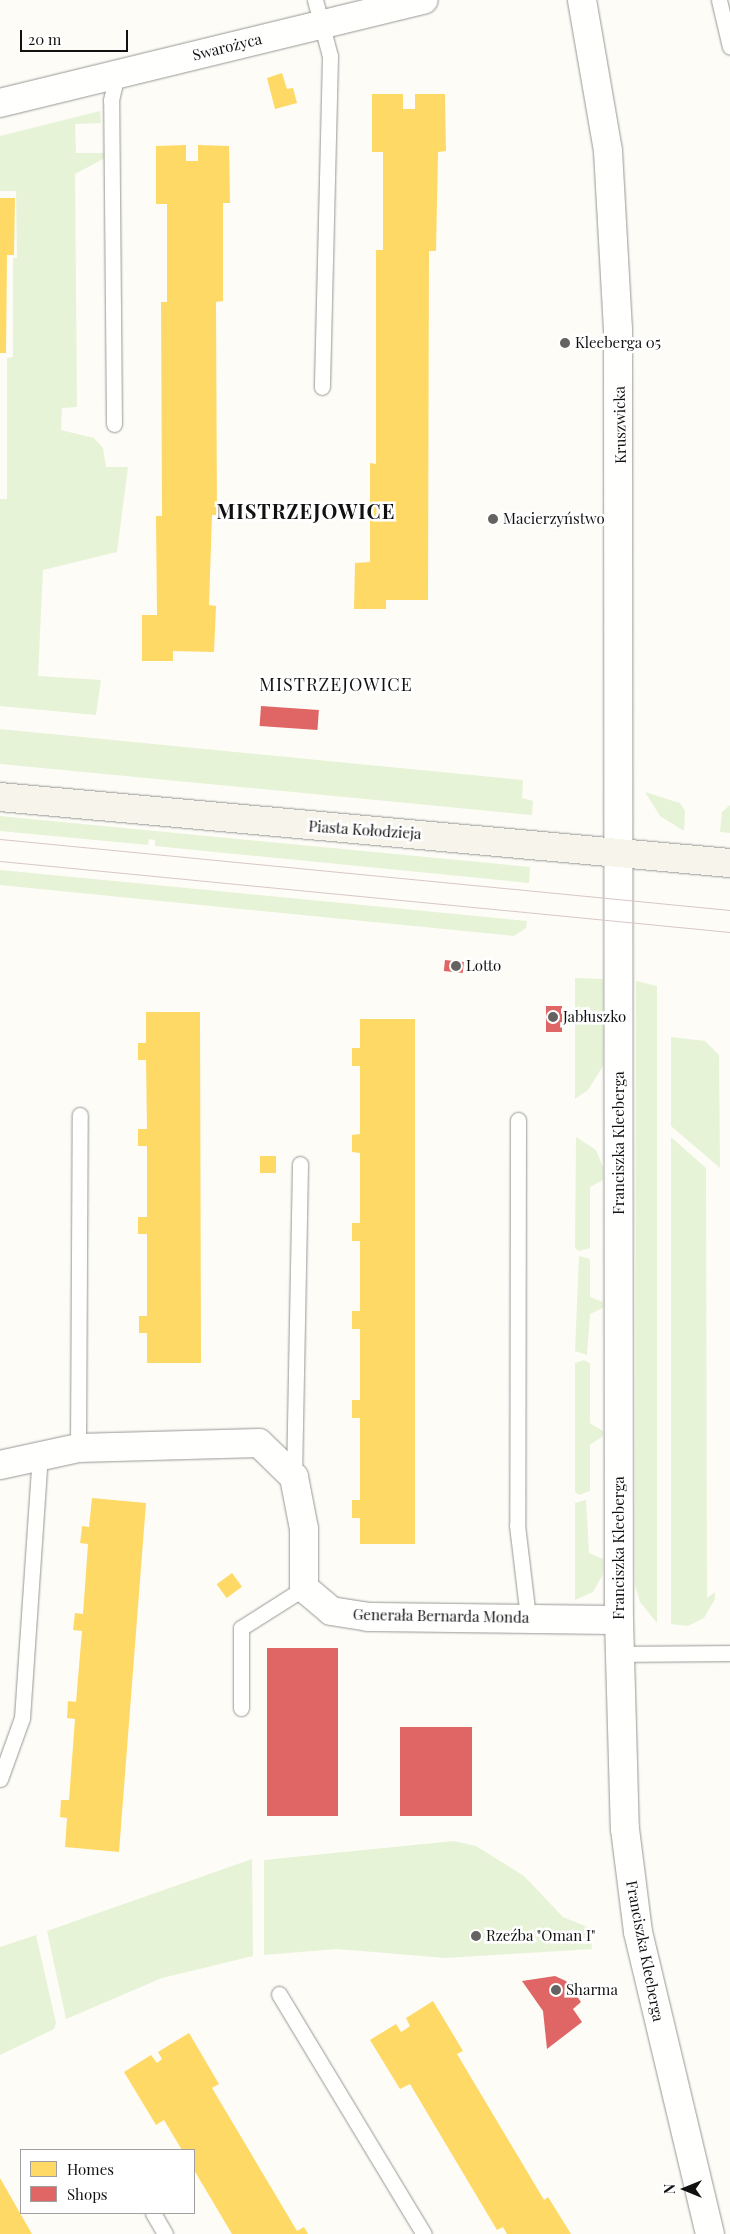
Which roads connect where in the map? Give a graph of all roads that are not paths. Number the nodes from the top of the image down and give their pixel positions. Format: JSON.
{"nodes":[{"id":1,"x":424,"y":0,"type":"edge"},
{"id":2,"x":582,"y":0,"type":"edge"},
{"id":3,"x":719,"y":0,"type":"edge"},
{"id":4,"x":318,"y":12,"type":"edge"},
{"id":5,"x":730,"y":47,"type":"edge"},
{"id":6,"x":117,"y":74,"type":"junction"},
{"id":7,"x":0,"y":103,"type":"edge"},
{"id":8,"x":322,"y":387,"type":"dead end"},
{"id":9,"x":114,"y":424,"type":"dead end"},
{"id":10,"x":0,"y":797,"type":"edge"},
{"id":11,"x":621,"y":852,"type":"junction"},
{"id":12,"x":730,"y":863,"type":"edge"},
{"id":13,"x":80,"y":1116,"type":"dead end"},
{"id":14,"x":518,"y":1120,"type":"dead end"},
{"id":15,"x":300,"y":1164,"type":"dead end"},
{"id":16,"x":78,"y":1448,"type":"junction"},
{"id":17,"x":40,"y":1456,"type":"junction"},
{"id":18,"x":0,"y":1465,"type":"edge"},
{"id":19,"x":294,"y":1477,"type":"junction"},
{"id":20,"x":304,"y":1588,"type":"junction"},
{"id":21,"x":528,"y":1617,"type":"junction"},
{"id":22,"x":619,"y":1620,"type":"junction"},
{"id":23,"x":730,"y":1653,"type":"edge"},
{"id":24,"x":619,"y":1654,"type":"junction"},
{"id":25,"x":241,"y":1708,"type":"dead end"},
{"id":26,"x":0,"y":1779,"type":"edge"},
{"id":27,"x":279,"y":1994,"type":"dead end"},
{"id":28,"x":154,"y":2214,"type":"edge"},
{"id":29,"x":165,"y":2234,"type":"edge"},
{"id":30,"x":424,"y":2234,"type":"edge"},
{"id":31,"x":710,"y":2234,"type":"edge"}],
"edges":[{"from":1,"to":4,"type":"street","name":"Swarożyca"},
{"from":2,"to":11,"type":"street","name":"Kruszwicka"},
{"from":3,"to":5,"type":"lane"},
{"from":4,"to":6,"type":"street","name":"Swarożyca"},
{"from":4,"to":8,"type":"lane"},
{"from":6,"to":7,"type":"street","name":"Swarożyca"},
{"from":6,"to":9,"type":"lane"},
{"from":10,"to":11,"type":"street","name":"Piasta Kołodzieja"},
{"from":11,"to":12,"type":"street","name":"Piasta Kołodzieja"},
{"from":11,"to":22,"type":"street","name":"Franciszka Kleeberga"},
{"from":13,"to":16,"type":"lane"},
{"from":14,"to":21,"type":"lane"},
{"from":15,"to":19,"type":"lane"},
{"from":16,"to":17,"type":"street"},
{"from":16,"to":19,"type":"street"},
{"from":17,"to":18,"type":"street"},
{"from":17,"to":26,"type":"lane"},
{"from":19,"to":20,"type":"street"},
{"from":20,"to":21,"type":"street","name":"Generała Bernarda Monda"},
{"from":20,"to":25,"type":"lane"},
{"from":21,"to":22,"type":"street","name":"Generała Bernarda Monda"},
{"from":22,"to":24,"type":"street","name":"Franciszka Kleeberga"},
{"from":23,"to":24,"type":"lane"},
{"from":24,"to":31,"type":"street","name":"Franciszka Kleeberga"},
{"from":27,"to":30,"type":"lane"},
{"from":28,"to":29,"type":"lane"}]}
